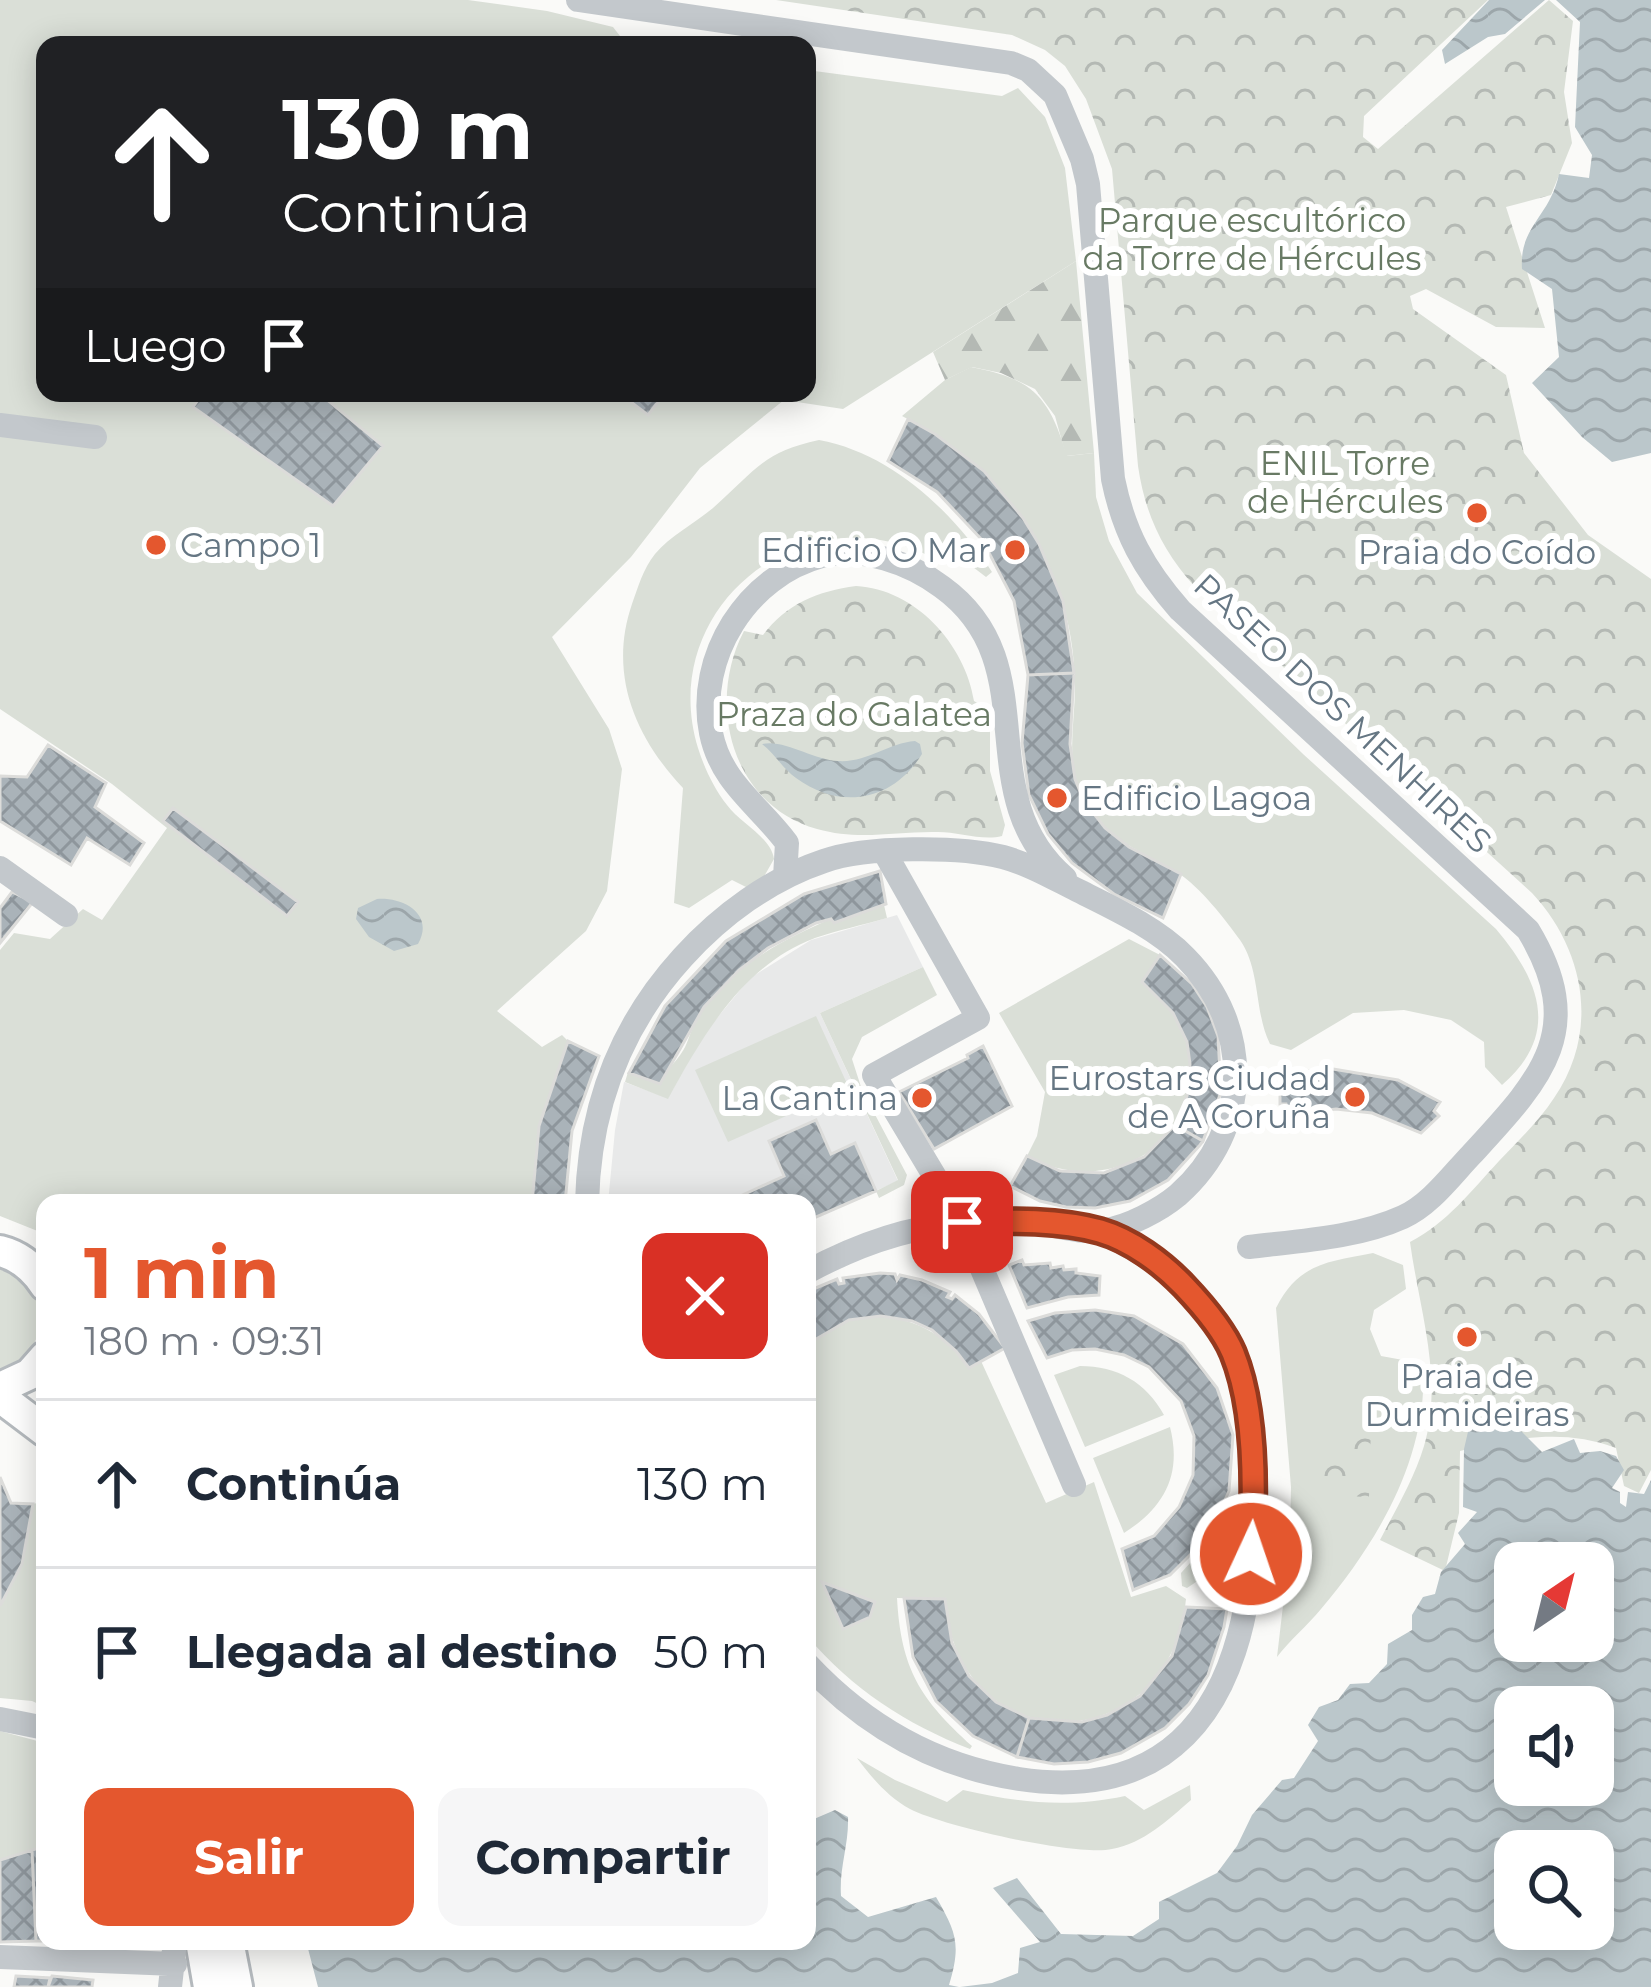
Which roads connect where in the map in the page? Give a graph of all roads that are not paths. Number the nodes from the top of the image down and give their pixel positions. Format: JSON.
{"nodes":[{"id":1,"x":578,"y":0,"type":"edge"},
{"id":2,"x":0,"y":425,"type":"edge"},
{"id":3,"x":95,"y":437,"type":"dead end"},
{"id":4,"x":885,"y":853,"type":"junction"},
{"id":5,"x":0,"y":868,"type":"edge"},
{"id":6,"x":785,"y":877,"type":"junction"},
{"id":7,"x":1090,"y":897,"type":"junction"},
{"id":8,"x":66,"y":915,"type":"dead end"},
{"id":9,"x":588,"y":1194,"type":"edge"},
{"id":10,"x":962,"y":1222,"type":"junction"},
{"id":11,"x":1100,"y":1232,"type":"junction"},
{"id":12,"x":1249,"y":1247,"type":"dead end"},
{"id":13,"x":816,"y":1267,"type":"edge"},
{"id":14,"x":36,"y":1367,"type":"edge"},
{"id":15,"x":0,"y":1392,"type":"edge"},
{"id":16,"x":36,"y":1423,"type":"edge"},
{"id":17,"x":1074,"y":1485,"type":"dead end"},
{"id":18,"x":816,"y":1672,"type":"edge"},
{"id":19,"x":0,"y":1719,"type":"edge"},
{"id":20,"x":36,"y":1726,"type":"edge"},
{"id":21,"x":203,"y":1950,"type":"edge"},
{"id":22,"x":230,"y":1950,"type":"edge"},
{"id":23,"x":0,"y":1958,"type":"edge"},
{"id":24,"x":173,"y":1964,"type":"edge"},
{"id":25,"x":209,"y":1987,"type":"edge"},
{"id":26,"x":237,"y":1987,"type":"edge"}],
"edges":[{"from":1,"to":12,"type":"street","name":"PASEO DOS MENHIRES"},
{"from":2,"to":3,"type":"street"},
{"from":4,"to":6,"type":"street"},
{"from":4,"to":7,"type":"street"},
{"from":4,"to":10,"type":"street"},
{"from":5,"to":8,"type":"street"},
{"from":6,"to":7,"type":"street"},
{"from":6,"to":9,"type":"street"},
{"from":7,"to":11,"type":"street"},
{"from":10,"to":11,"type":"street"},
{"from":10,"to":13,"type":"street"},
{"from":10,"to":17,"type":"street"},
{"from":11,"to":18,"type":"street"},
{"from":14,"to":15,"type":"main road"},
{"from":15,"to":16,"type":"main road"},
{"from":19,"to":20,"type":"street"},
{"from":21,"to":25,"type":"main road"},
{"from":22,"to":26,"type":"main road"},
{"from":23,"to":24,"type":"street"}]}
